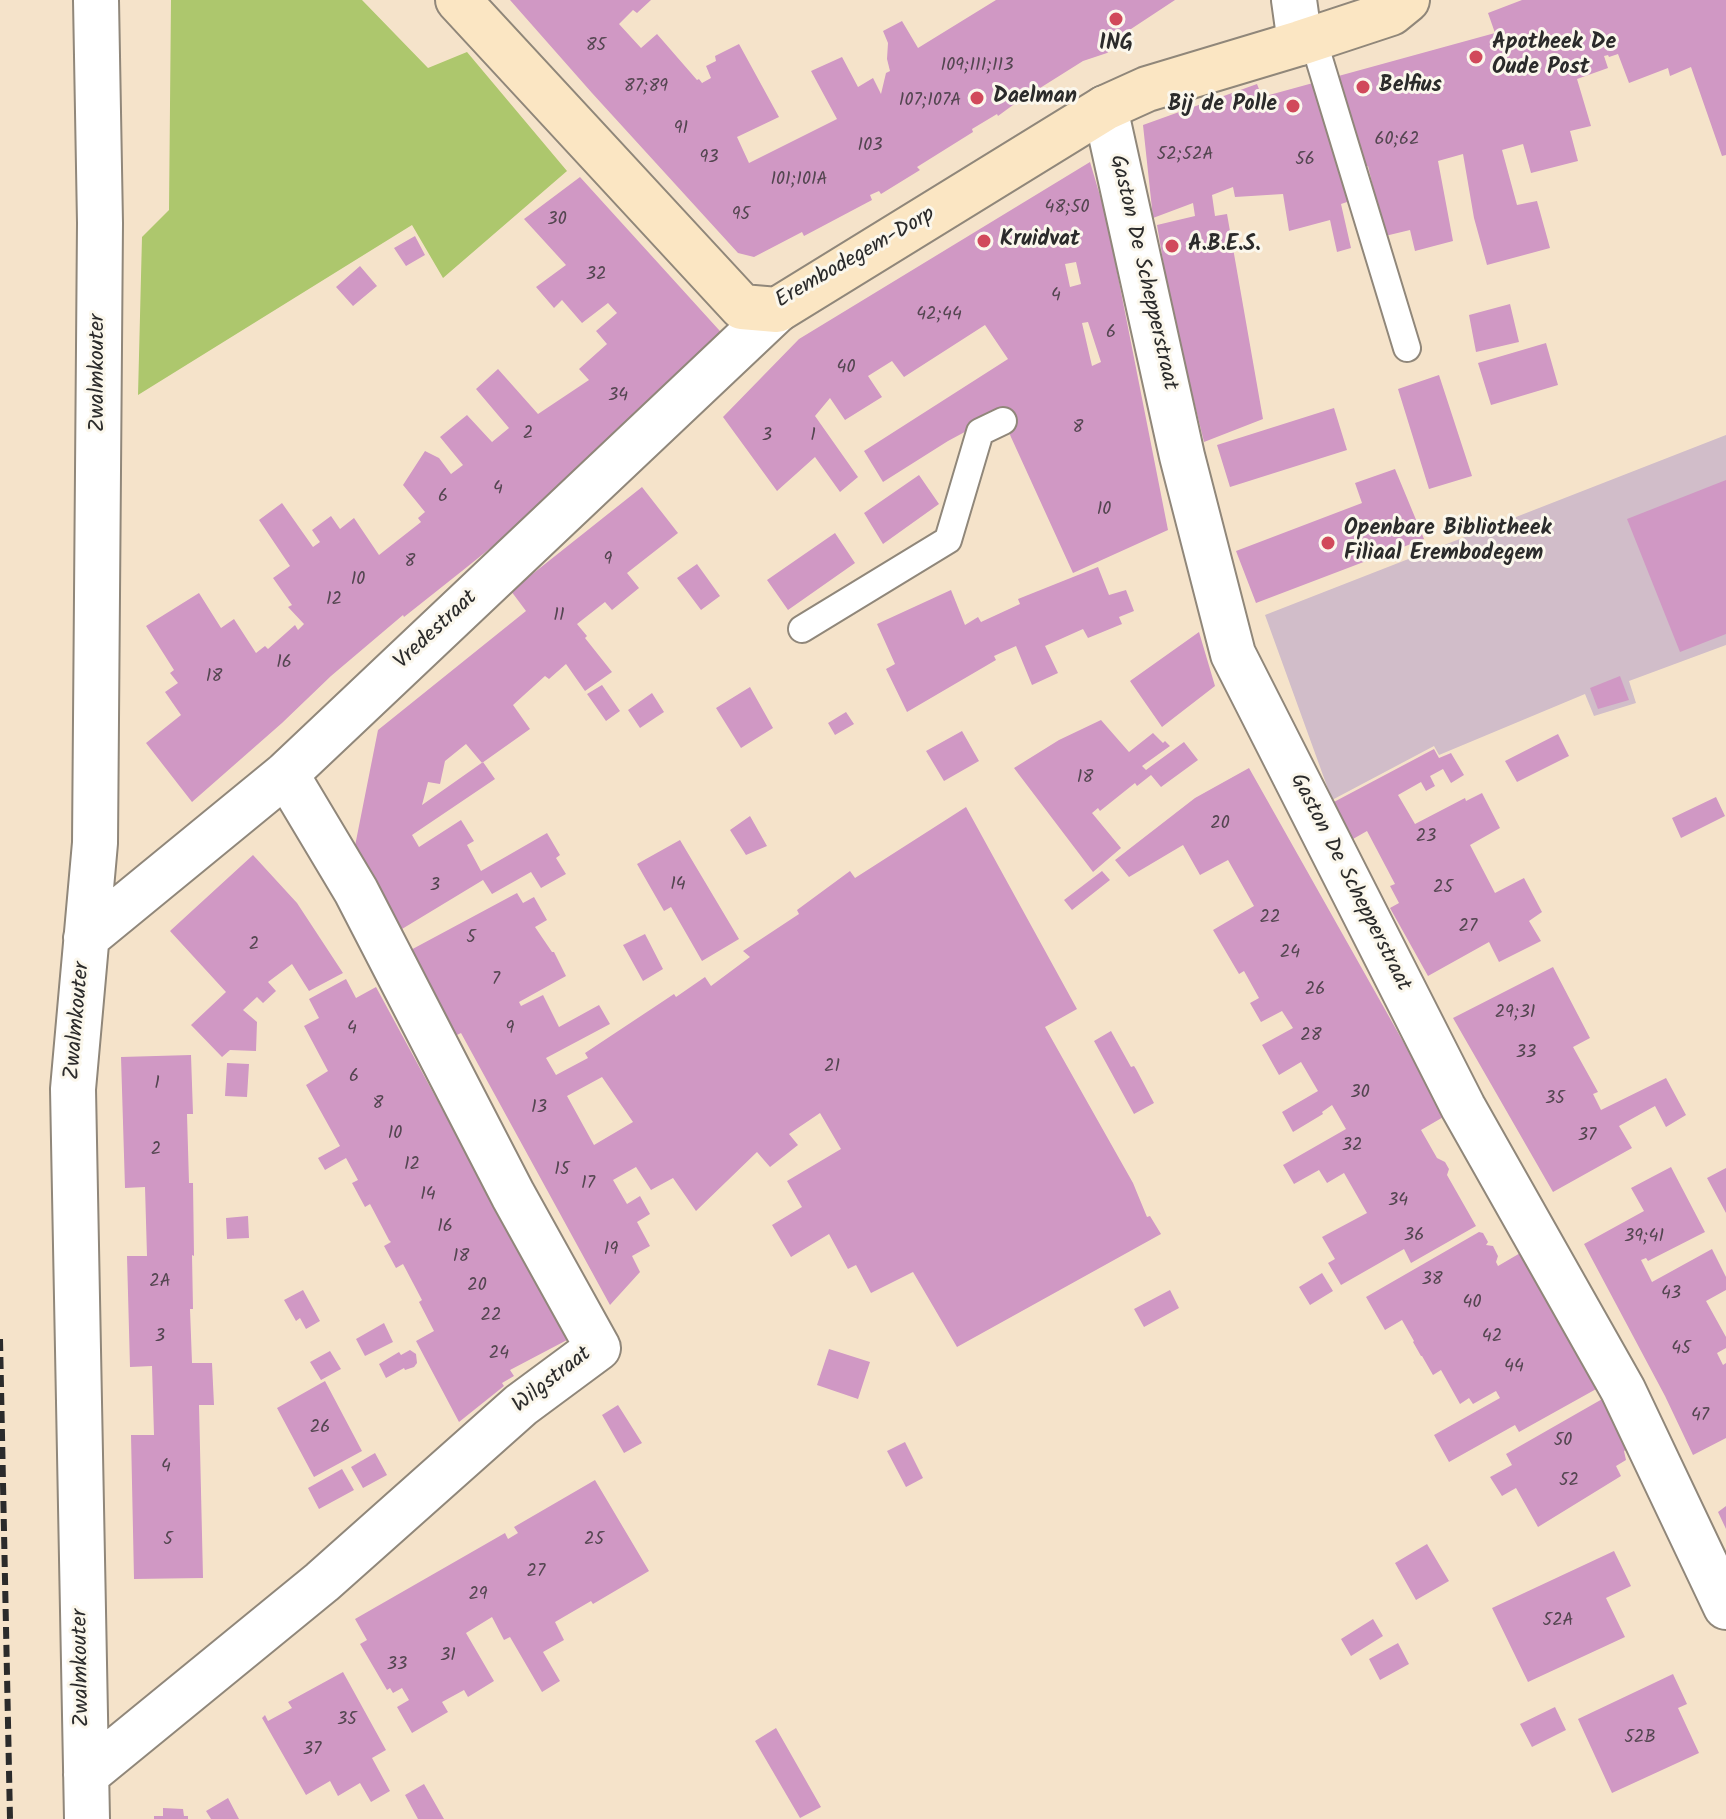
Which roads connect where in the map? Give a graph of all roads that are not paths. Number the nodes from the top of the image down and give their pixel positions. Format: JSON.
{"nodes":[{"id":1,"x":96,"y":0,"type":"edge"},
{"id":2,"x":458,"y":0,"type":"edge"},
{"id":3,"x":1294,"y":0,"type":"edge"},
{"id":4,"x":1407,"y":0,"type":"edge"},
{"id":5,"x":1307,"y":41,"type":"junction"},
{"id":6,"x":1105,"y":108,"type":"junction"},
{"id":7,"x":777,"y":310,"type":"junction"},
{"id":8,"x":1407,"y":348,"type":"dead end"},
{"id":9,"x":1003,"y":421,"type":"dead end"},
{"id":10,"x":802,"y":629,"type":"dead end"},
{"id":11,"x":286,"y":774,"type":"junction"},
{"id":12,"x":86,"y":938,"type":"junction"},
{"id":13,"x":1726,"y":1607,"type":"edge"},
{"id":14,"x":86,"y":1775,"type":"junction"},
{"id":15,"x":87,"y":1819,"type":"edge"}],
"edges":[{"from":1,"to":12,"type":"street","name":"Zwalmkouter"},
{"from":2,"to":7,"type":"street","name":"Erembodegem-Dorp"},
{"from":3,"to":5,"type":"street"},
{"from":4,"to":5,"type":"street","name":"Erembodegem-Dorp"},
{"from":5,"to":6,"type":"street","name":"Erembodegem-Dorp"},
{"from":5,"to":8,"type":"lane"},
{"from":6,"to":7,"type":"street","name":"Erembodegem-Dorp"},
{"from":6,"to":13,"type":"street","name":"Gaston De Schepperstraat"},
{"from":7,"to":11,"type":"street","name":"Vredestraat"},
{"from":9,"to":10,"type":"lane"},
{"from":11,"to":12,"type":"street","name":"Vredestraat"},
{"from":11,"to":14,"type":"street","name":"Wilgstraat"},
{"from":12,"to":14,"type":"street","name":"Zwalmkouter"},
{"from":14,"to":15,"type":"street","name":"Zwalmkouter"}]}
